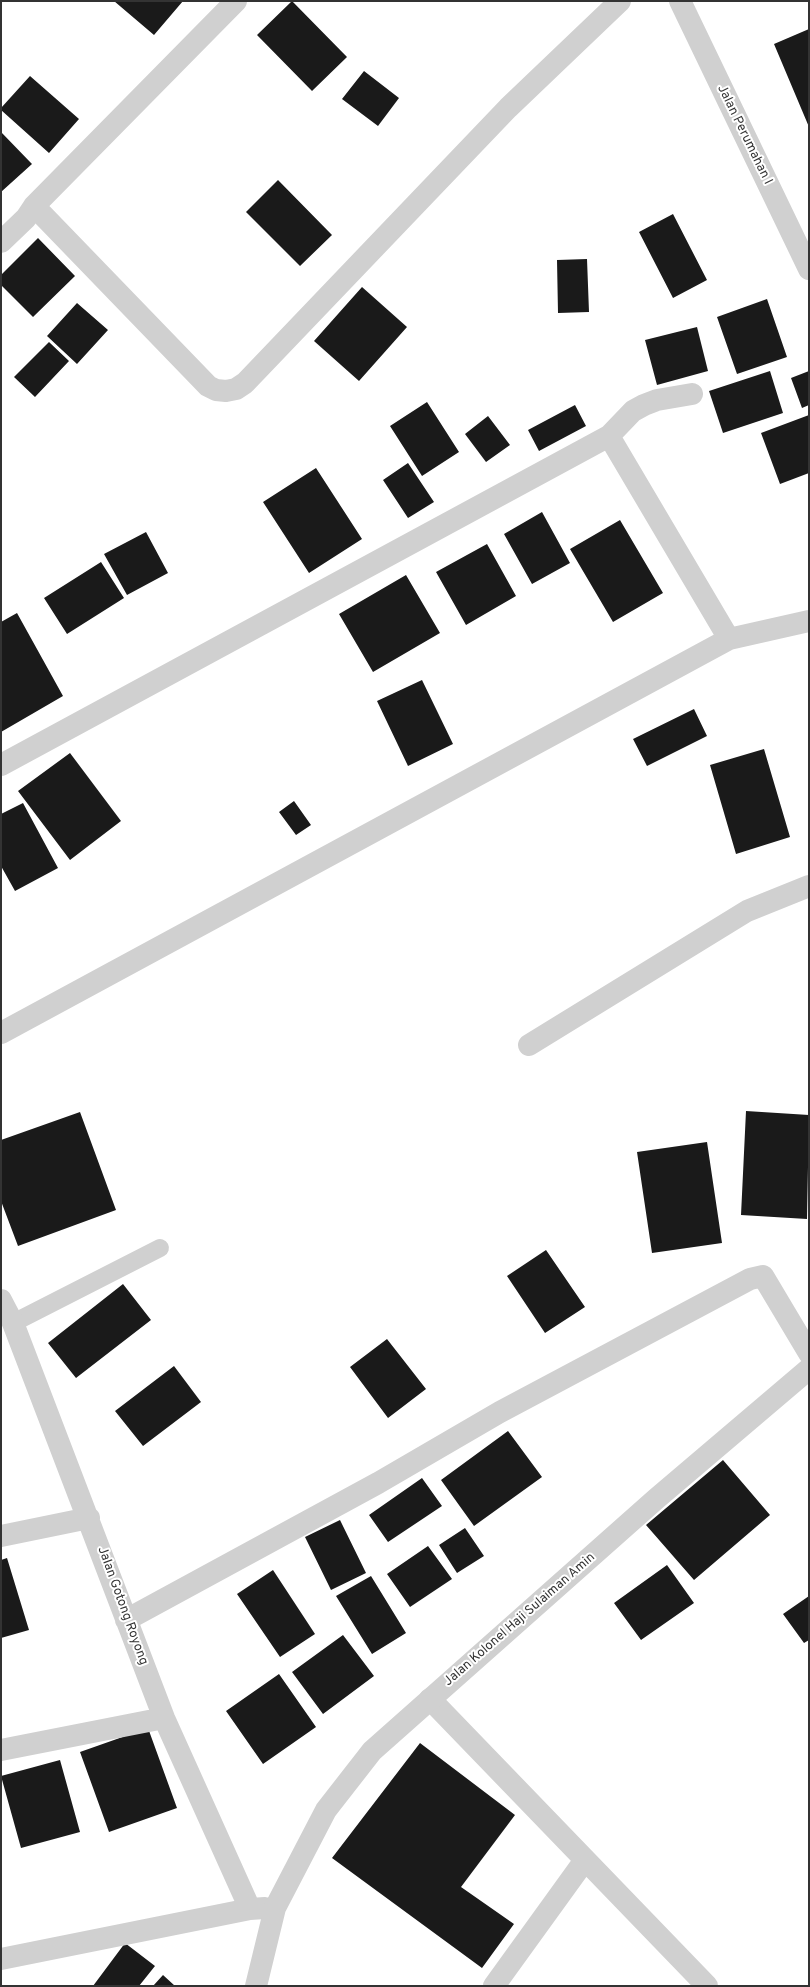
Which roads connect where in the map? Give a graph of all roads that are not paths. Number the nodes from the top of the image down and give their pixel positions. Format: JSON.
{"nodes":[{"id":1,"x":236,"y":1,"type":"edge"},
{"id":2,"x":620,"y":1,"type":"edge"},
{"id":3,"x":680,"y":1,"type":"edge"},
{"id":4,"x":34,"y":206,"type":"junction"},
{"id":5,"x":1,"y":242,"type":"edge"},
{"id":6,"x":809,"y":269,"type":"edge"},
{"id":7,"x":692,"y":394,"type":"dead end"},
{"id":8,"x":609,"y":436,"type":"junction"},
{"id":9,"x":809,"y":621,"type":"edge"},
{"id":10,"x":729,"y":639,"type":"junction"},
{"id":11,"x":1,"y":765,"type":"edge"},
{"id":12,"x":809,"y":886,"type":"edge"},
{"id":13,"x":1,"y":1033,"type":"edge"},
{"id":14,"x":529,"y":1045,"type":"dead end"},
{"id":15,"x":160,"y":1248,"type":"dead end"},
{"id":16,"x":1,"y":1300,"type":"edge"},
{"id":17,"x":13,"y":1323,"type":"junction"},
{"id":18,"x":809,"y":1352,"type":"edge"},
{"id":19,"x":809,"y":1369,"type":"edge"},
{"id":20,"x":89,"y":1518,"type":"junction"},
{"id":21,"x":1,"y":1536,"type":"edge"},
{"id":22,"x":126,"y":1620,"type":"junction"},
{"id":23,"x":430,"y":1699,"type":"junction"},
{"id":24,"x":164,"y":1718,"type":"junction"},
{"id":25,"x":1,"y":1750,"type":"edge"},
{"id":26,"x":585,"y":1860,"type":"junction"},
{"id":27,"x":275,"y":1908,"type":"junction"},
{"id":28,"x":250,"y":1909,"type":"junction"},
{"id":29,"x":1,"y":1959,"type":"edge"},
{"id":30,"x":256,"y":1986,"type":"edge"},
{"id":31,"x":494,"y":1986,"type":"edge"},
{"id":32,"x":707,"y":1986,"type":"edge"}],
"edges":[{"from":1,"to":4,"type":"street"},
{"from":2,"to":4,"type":"street"},
{"from":3,"to":6,"type":"street","name":"Jalan Perumahan I"},
{"from":4,"to":5,"type":"street"},
{"from":7,"to":8,"type":"street"},
{"from":8,"to":10,"type":"street"},
{"from":8,"to":11,"type":"street"},
{"from":9,"to":10,"type":"street"},
{"from":10,"to":13,"type":"street"},
{"from":12,"to":14,"type":"street"},
{"from":15,"to":17,"type":"lane"},
{"from":16,"to":17,"type":"street","name":"Jalan Gotong Royong"},
{"from":17,"to":20,"type":"street","name":"Jalan Gotong Royong"},
{"from":18,"to":22,"type":"street"},
{"from":19,"to":23,"type":"street","name":"Jalan Kolonel Haji Sulaiman Amin"},
{"from":20,"to":21,"type":"street"},
{"from":20,"to":22,"type":"street","name":"Jalan Gotong Royong"},
{"from":22,"to":24,"type":"street","name":"Jalan Gotong Royong"},
{"from":23,"to":26,"type":"street"},
{"from":23,"to":27,"type":"street","name":"Jalan Kolonel Haji Sulaiman Amin"},
{"from":24,"to":25,"type":"street"},
{"from":24,"to":28,"type":"street","name":"Jalan Gotong Royong"},
{"from":26,"to":31,"type":"street"},
{"from":26,"to":32,"type":"street"},
{"from":27,"to":28,"type":"street"},
{"from":27,"to":30,"type":"street","name":"Jalan Kolonel Haji Sulaiman Amin"},
{"from":28,"to":29,"type":"street"}]}
